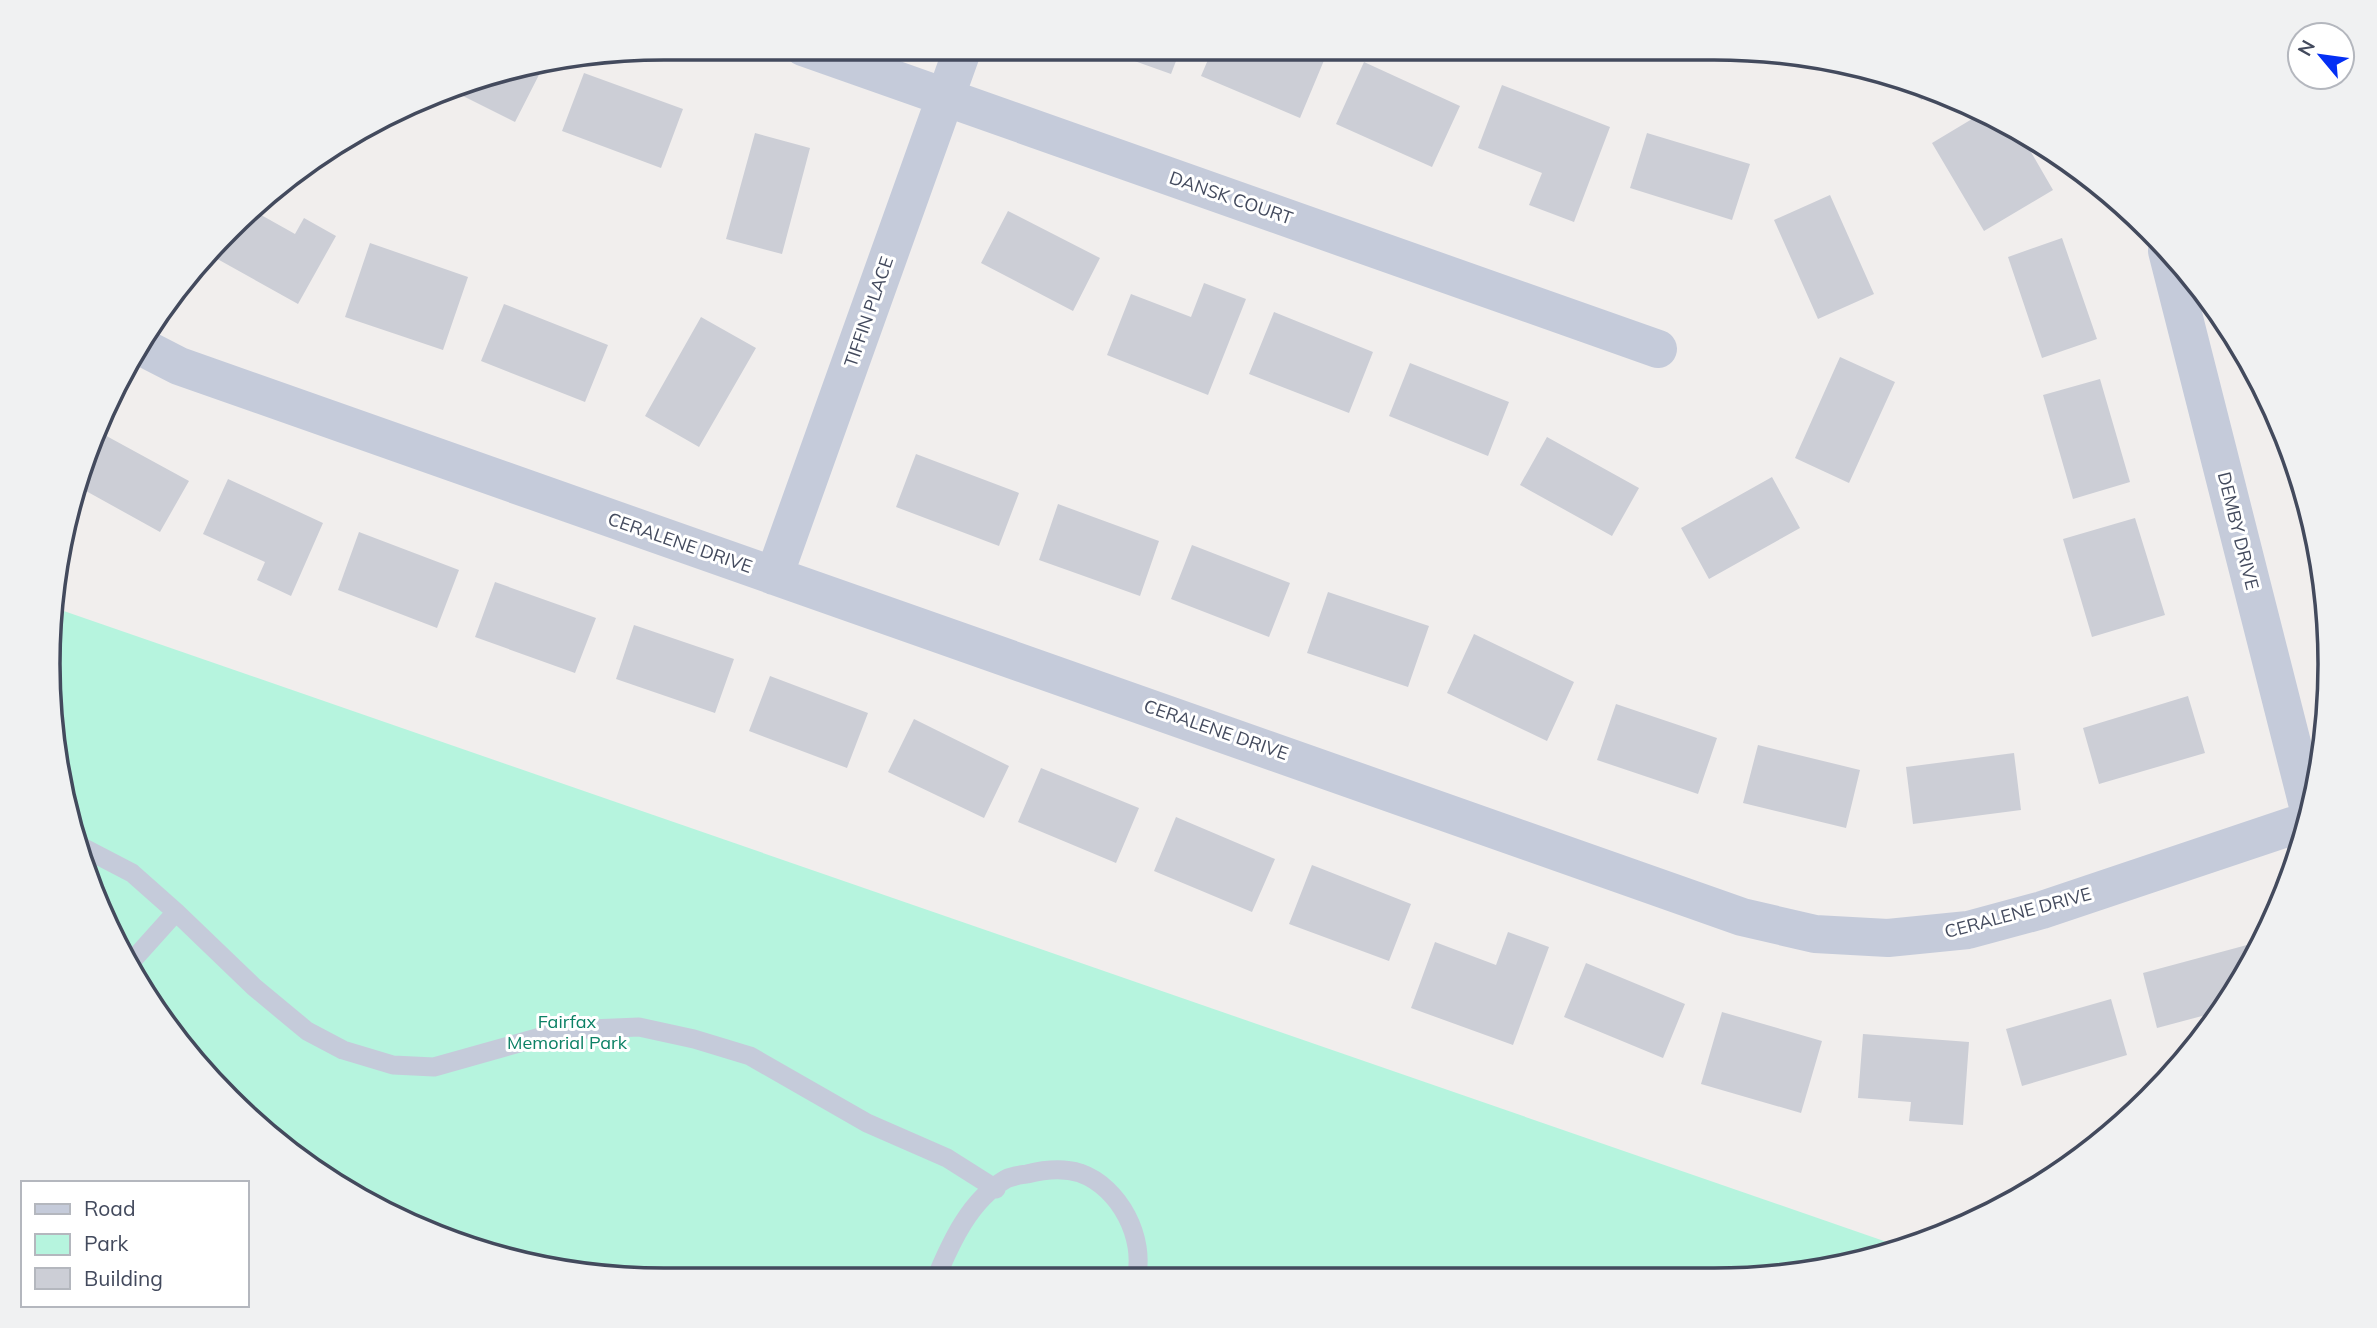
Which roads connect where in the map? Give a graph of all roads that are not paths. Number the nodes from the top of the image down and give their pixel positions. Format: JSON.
{"nodes":[{"id":1,"x":840,"y":60,"type":"edge"},
{"id":2,"x":959,"y":60,"type":"edge"},
{"id":3,"x":945,"y":97,"type":"junction"},
{"id":4,"x":2172,"y":271,"type":"edge"},
{"id":5,"x":1658,"y":349,"type":"dead end"},
{"id":6,"x":148,"y":350,"type":"edge"},
{"id":7,"x":774,"y":576,"type":"junction"},
{"id":8,"x":2304,"y":790,"type":"edge"},
{"id":9,"x":2296,"y":825,"type":"edge"},
{"id":10,"x":90,"y":851,"type":"edge"},
{"id":11,"x":176,"y":912,"type":"junction"},
{"id":12,"x":135,"y":957,"type":"edge"},
{"id":13,"x":996,"y":1189,"type":"junction"},
{"id":14,"x":941,"y":1268,"type":"edge"},
{"id":15,"x":1139,"y":1268,"type":"edge"}],
"edges":[{"from":1,"to":3,"type":"street","name":"DANSK COURT"},
{"from":2,"to":3,"type":"street","name":"TIFFIN PLACE"},
{"from":3,"to":5,"type":"street","name":"DANSK COURT"},
{"from":3,"to":7,"type":"street","name":"TIFFIN PLACE"},
{"from":4,"to":8,"type":"street","name":"DEMBY DRIVE"},
{"from":6,"to":7,"type":"street","name":"CERALENE DRIVE"},
{"from":7,"to":9,"type":"street","name":"CERALENE DRIVE"},
{"from":10,"to":11,"type":"lane"},
{"from":11,"to":12,"type":"lane"},
{"from":11,"to":13,"type":"lane"},
{"from":13,"to":14,"type":"lane"},
{"from":13,"to":15,"type":"lane"}]}
